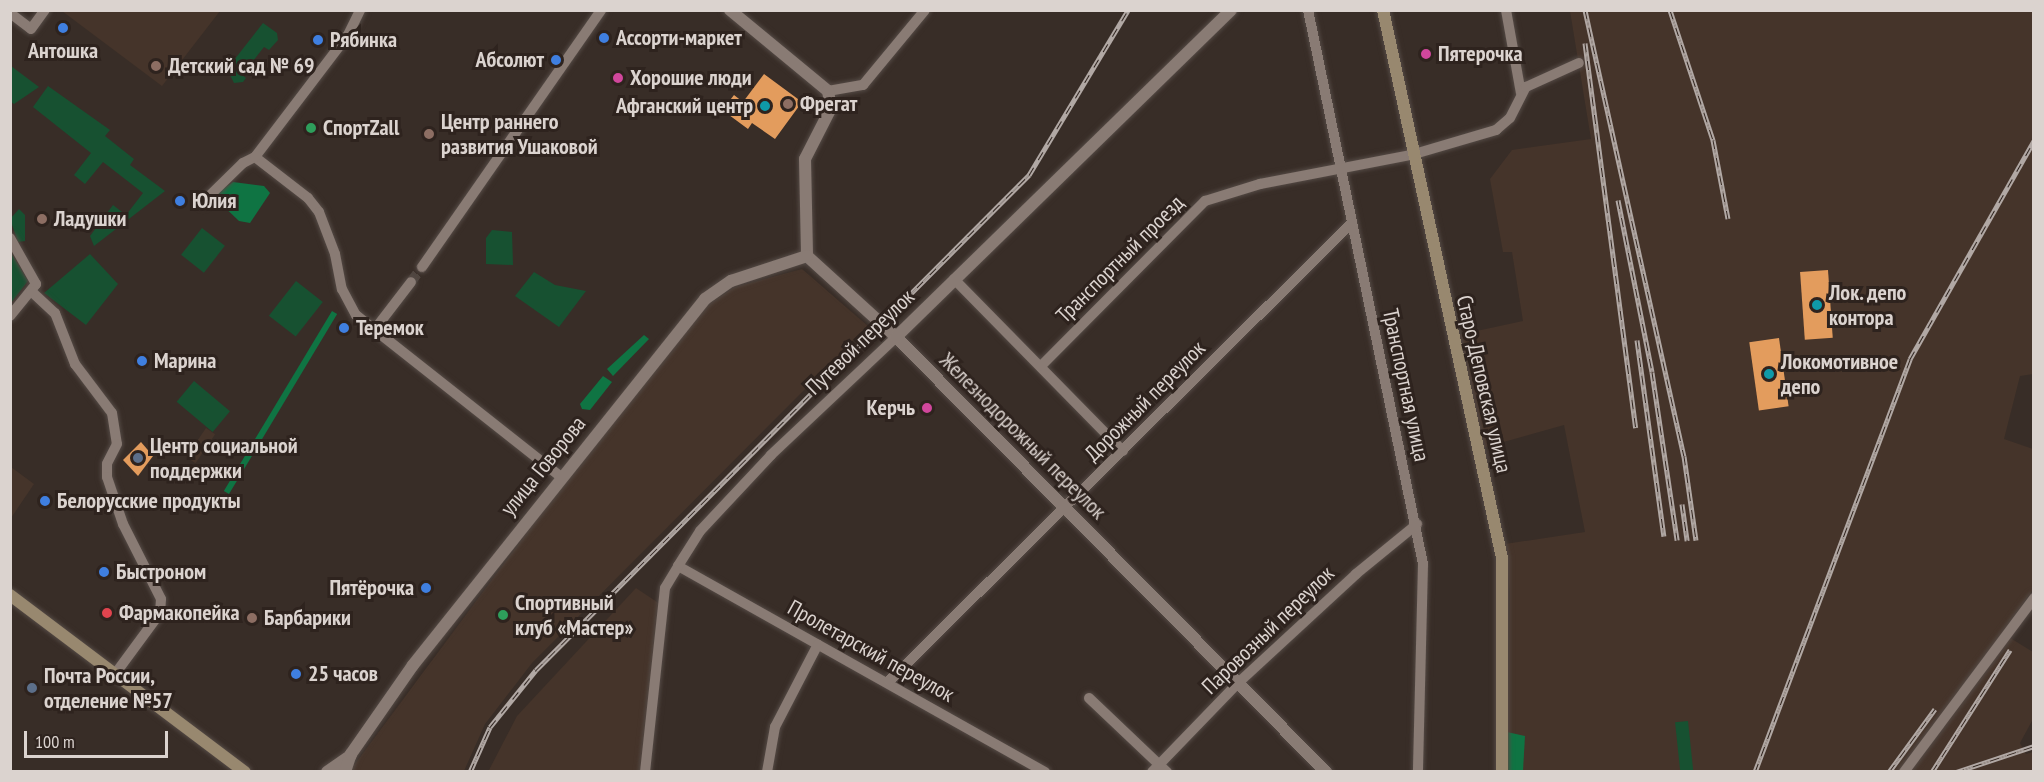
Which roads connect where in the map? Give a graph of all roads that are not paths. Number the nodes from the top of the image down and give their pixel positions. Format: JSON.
{"nodes":[{"id":1,"x":45,"y":10,"type":"edge"},
{"id":2,"x":360,"y":10,"type":"edge"},
{"id":3,"x":601,"y":10,"type":"edge"},
{"id":4,"x":730,"y":10,"type":"edge"},
{"id":5,"x":925,"y":10,"type":"edge"},
{"id":6,"x":1231,"y":10,"type":"edge"},
{"id":7,"x":1308,"y":10,"type":"edge"},
{"id":8,"x":1383,"y":10,"type":"edge"},
{"id":9,"x":1506,"y":10,"type":"edge"},
{"id":10,"x":10,"y":13,"type":"edge"},
{"id":11,"x":1579,"y":63,"type":"dead end"},
{"id":12,"x":828,"y":91,"type":"junction"},
{"id":13,"x":1521,"y":93,"type":"junction"},
{"id":14,"x":1412,"y":155,"type":"junction"},
{"id":15,"x":255,"y":157,"type":"junction"},
{"id":16,"x":1340,"y":169,"type":"junction"},
{"id":17,"x":203,"y":202,"type":"dead end"},
{"id":18,"x":1352,"y":224,"type":"junction"},
{"id":19,"x":10,"y":238,"type":"edge"},
{"id":20,"x":807,"y":256,"type":"junction"},
{"id":21,"x":422,"y":267,"type":"tunnel mouth"},
{"id":22,"x":954,"y":279,"type":"junction"},
{"id":23,"x":411,"y":282,"type":"tunnel mouth"},
{"id":24,"x":31,"y":291,"type":"junction"},
{"id":25,"x":10,"y":316,"type":"edge"},
{"id":26,"x":375,"y":329,"type":"junction"},
{"id":27,"x":896,"y":336,"type":"junction"},
{"id":28,"x":1041,"y":366,"type":"junction"},
{"id":29,"x":1122,"y":450,"type":"junction"},
{"id":30,"x":561,"y":477,"type":"junction"},
{"id":31,"x":1066,"y":508,"type":"junction"},
{"id":32,"x":1417,"y":524,"type":"junction"},
{"id":33,"x":678,"y":566,"type":"junction"},
{"id":34,"x":10,"y":595,"type":"edge"},
{"id":35,"x":2034,"y":598,"type":"edge"},
{"id":36,"x":818,"y":644,"type":"junction"},
{"id":37,"x":115,"y":674,"type":"junction"},
{"id":38,"x":889,"y":681,"type":"junction"},
{"id":39,"x":1237,"y":684,"type":"junction"},
{"id":40,"x":1089,"y":698,"type":"dead end"},
{"id":41,"x":351,"y":754,"type":"junction"},
{"id":42,"x":1160,"y":769,"type":"edge"},
{"id":43,"x":241,"y":770,"type":"edge"},
{"id":44,"x":327,"y":771,"type":"edge"},
{"id":45,"x":345,"y":771,"type":"edge"},
{"id":46,"x":645,"y":771,"type":"edge"},
{"id":47,"x":767,"y":771,"type":"edge"},
{"id":48,"x":1045,"y":771,"type":"edge"},
{"id":49,"x":1326,"y":771,"type":"edge"},
{"id":50,"x":1418,"y":771,"type":"edge"},
{"id":51,"x":1502,"y":771,"type":"edge"},
{"id":52,"x":1904,"y":771,"type":"edge"}],
"edges":[{"from":1,"to":10,"type":"street"},
{"from":2,"to":15,"type":"street"},
{"from":3,"to":21,"type":"street"},
{"from":4,"to":12,"type":"street"},
{"from":5,"to":12,"type":"street"},
{"from":6,"to":22,"type":"street","name":"Путевой переулок"},
{"from":7,"to":16,"type":"street","name":"Транспортная улица"},
{"from":8,"to":14,"type":"main road","name":"Старо-Деповская улица"},
{"from":9,"to":13,"type":"street"},
{"from":11,"to":13,"type":"street"},
{"from":12,"to":20,"type":"street"},
{"from":13,"to":14,"type":"street","name":"Транспортный проезд"},
{"from":14,"to":16,"type":"street","name":"Транспортный проезд"},
{"from":14,"to":51,"type":"main road","name":"Старо-Деповская улица"},
{"from":15,"to":17,"type":"street"},
{"from":15,"to":26,"type":"street"},
{"from":16,"to":18,"type":"street","name":"Транспортная улица"},
{"from":16,"to":28,"type":"street","name":"Транспортный проезд"},
{"from":18,"to":29,"type":"street","name":"Дорожный переулок"},
{"from":18,"to":32,"type":"street","name":"Транспортная улица"},
{"from":19,"to":24,"type":"street"},
{"from":20,"to":27,"type":"street","name":"Железнодорожный переулок"},
{"from":20,"to":30,"type":"street","name":"улица Говорова"},
{"from":22,"to":27,"type":"street","name":"Путевой переулок"},
{"from":22,"to":28,"type":"street"},
{"from":23,"to":26,"type":"street"},
{"from":24,"to":25,"type":"street"},
{"from":24,"to":37,"type":"street"},
{"from":26,"to":30,"type":"street"},
{"from":27,"to":31,"type":"street","name":"Железнодорожный переулок"},
{"from":27,"to":33,"type":"street","name":"Путевой переулок"},
{"from":28,"to":29,"type":"street"},
{"from":29,"to":31,"type":"street","name":"Дорожный переулок"},
{"from":30,"to":41,"type":"street","name":"улица Говорова"},
{"from":31,"to":38,"type":"street","name":"Дорожный переулок"},
{"from":31,"to":39,"type":"street","name":"Железнодорожный переулок"},
{"from":32,"to":39,"type":"street","name":"Паровозный переулок"},
{"from":32,"to":50,"type":"street","name":"Транспортная улица"},
{"from":33,"to":36,"type":"street","name":"Пролетарский переулок"},
{"from":33,"to":46,"type":"street","name":"Путевой переулок"},
{"from":34,"to":37,"type":"main road"},
{"from":35,"to":52,"type":"street"},
{"from":36,"to":38,"type":"street","name":"Пролетарский переулок"},
{"from":36,"to":47,"type":"street"},
{"from":37,"to":43,"type":"main road"},
{"from":38,"to":48,"type":"street","name":"Пролетарский переулок"},
{"from":39,"to":42,"type":"street","name":"Паровозный переулок"},
{"from":39,"to":49,"type":"street","name":"Железнодорожный переулок"},
{"from":40,"to":42,"type":"street"},
{"from":41,"to":44,"type":"street","name":"улица Говорова"},
{"from":41,"to":45,"type":"street","name":"улица Говорова"}]}
